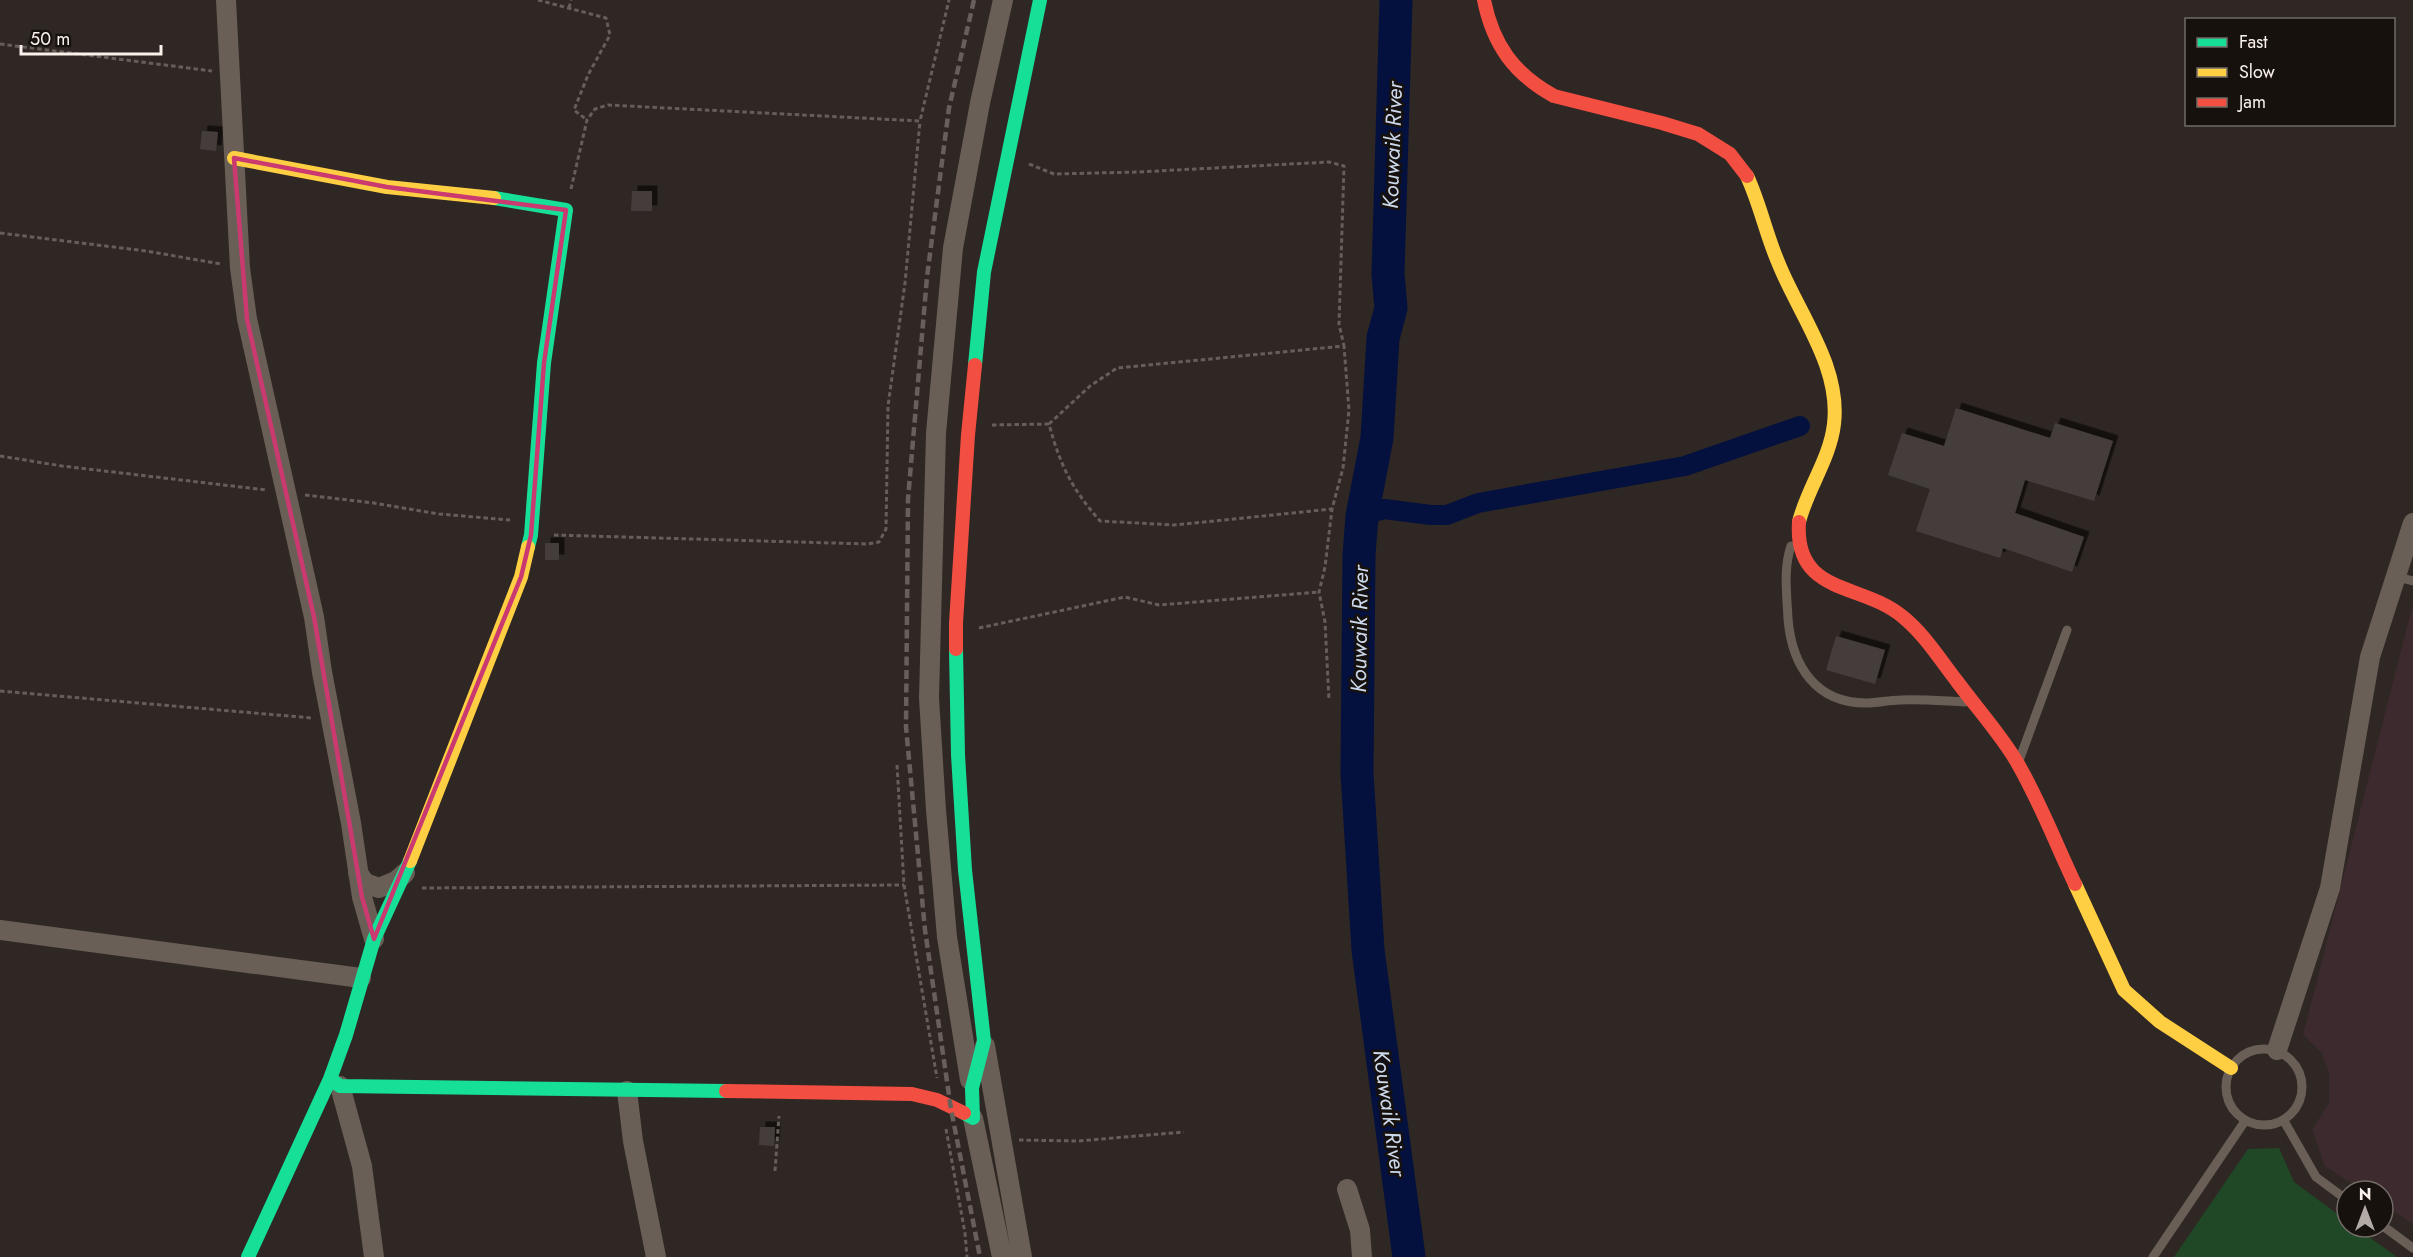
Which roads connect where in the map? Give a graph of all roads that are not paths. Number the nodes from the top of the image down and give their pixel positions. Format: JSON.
{"nodes":[{"id":1,"x":226,"y":0,"type":"edge"},
{"id":2,"x":1003,"y":0,"type":"edge"},
{"id":3,"x":1040,"y":0,"type":"edge"},
{"id":4,"x":1484,"y":0,"type":"edge"},
{"id":5,"x":234,"y":158,"type":"junction"},
{"id":6,"x":2413,"y":523,"type":"edge"},
{"id":7,"x":1798,"y":527,"type":"junction"},
{"id":8,"x":2405,"y":579,"type":"edge"},
{"id":9,"x":2067,"y":630,"type":"dead end"},
{"id":10,"x":1974,"y":702,"type":"junction"},
{"id":11,"x":2018,"y":764,"type":"junction"},
{"id":12,"x":358,"y":873,"type":"junction"},
{"id":13,"x":402,"y":880,"type":"junction"},
{"id":14,"x":0,"y":930,"type":"edge"},
{"id":15,"x":374,"y":939,"type":"junction"},
{"id":16,"x":361,"y":978,"type":"junction"},
{"id":17,"x":984,"y":1041,"type":"junction"},
{"id":18,"x":2277,"y":1050,"type":"junction"},
{"id":19,"x":2230,"y":1068,"type":"junction"},
{"id":20,"x":335,"y":1082,"type":"junction"},
{"id":21,"x":972,"y":1089,"type":"junction"},
{"id":22,"x":627,"y":1091,"type":"junction"},
{"id":23,"x":973,"y":1118,"type":"junction"},
{"id":24,"x":2245,"y":1120,"type":"junction"},
{"id":25,"x":2284,"y":1120,"type":"junction"},
{"id":26,"x":1347,"y":1189,"type":"dead end"},
{"id":27,"x":2335,"y":1191,"type":"edge"},
{"id":28,"x":2395,"y":1235,"type":"edge"},
{"id":29,"x":2413,"y":1248,"type":"edge"},
{"id":30,"x":248,"y":1257,"type":"edge"},
{"id":31,"x":374,"y":1257,"type":"edge"},
{"id":32,"x":656,"y":1257,"type":"edge"},
{"id":33,"x":1002,"y":1257,"type":"edge"},
{"id":34,"x":1022,"y":1257,"type":"edge"},
{"id":35,"x":1362,"y":1257,"type":"edge"},
{"id":36,"x":2153,"y":1257,"type":"edge"}],
"edges":[{"from":1,"to":5,"type":"street"},
{"from":2,"to":21,"type":"street"},
{"from":3,"to":17,"type":"street"},
{"from":4,"to":7,"type":"street"},
{"from":5,"to":12,"type":"street"},
{"from":5,"to":13,"type":"street"},
{"from":6,"to":8,"type":"street"},
{"from":7,"to":10,"type":"street"},
{"from":7,"to":10,"type":"lane"},
{"from":8,"to":18,"type":"street"},
{"from":9,"to":11,"type":"lane"},
{"from":10,"to":11,"type":"street"},
{"from":11,"to":19,"type":"street"},
{"from":12,"to":13,"type":"street"},
{"from":12,"to":15,"type":"street"},
{"from":13,"to":15,"type":"street"},
{"from":14,"to":16,"type":"street"},
{"from":15,"to":16,"type":"street"},
{"from":16,"to":20,"type":"street"},
{"from":17,"to":21,"type":"street"},
{"from":17,"to":34,"type":"street"},
{"from":18,"to":19,"type":"lane"},
{"from":18,"to":25,"type":"lane"},
{"from":19,"to":24,"type":"lane"},
{"from":20,"to":22,"type":"street"},
{"from":20,"to":30,"type":"street"},
{"from":20,"to":31,"type":"street"},
{"from":21,"to":23,"type":"street"},
{"from":22,"to":23,"type":"street"},
{"from":22,"to":32,"type":"street"},
{"from":23,"to":33,"type":"street"},
{"from":24,"to":25,"type":"lane"},
{"from":24,"to":36,"type":"lane"},
{"from":25,"to":27,"type":"lane"},
{"from":26,"to":35,"type":"street"},
{"from":28,"to":29,"type":"lane"}]}
